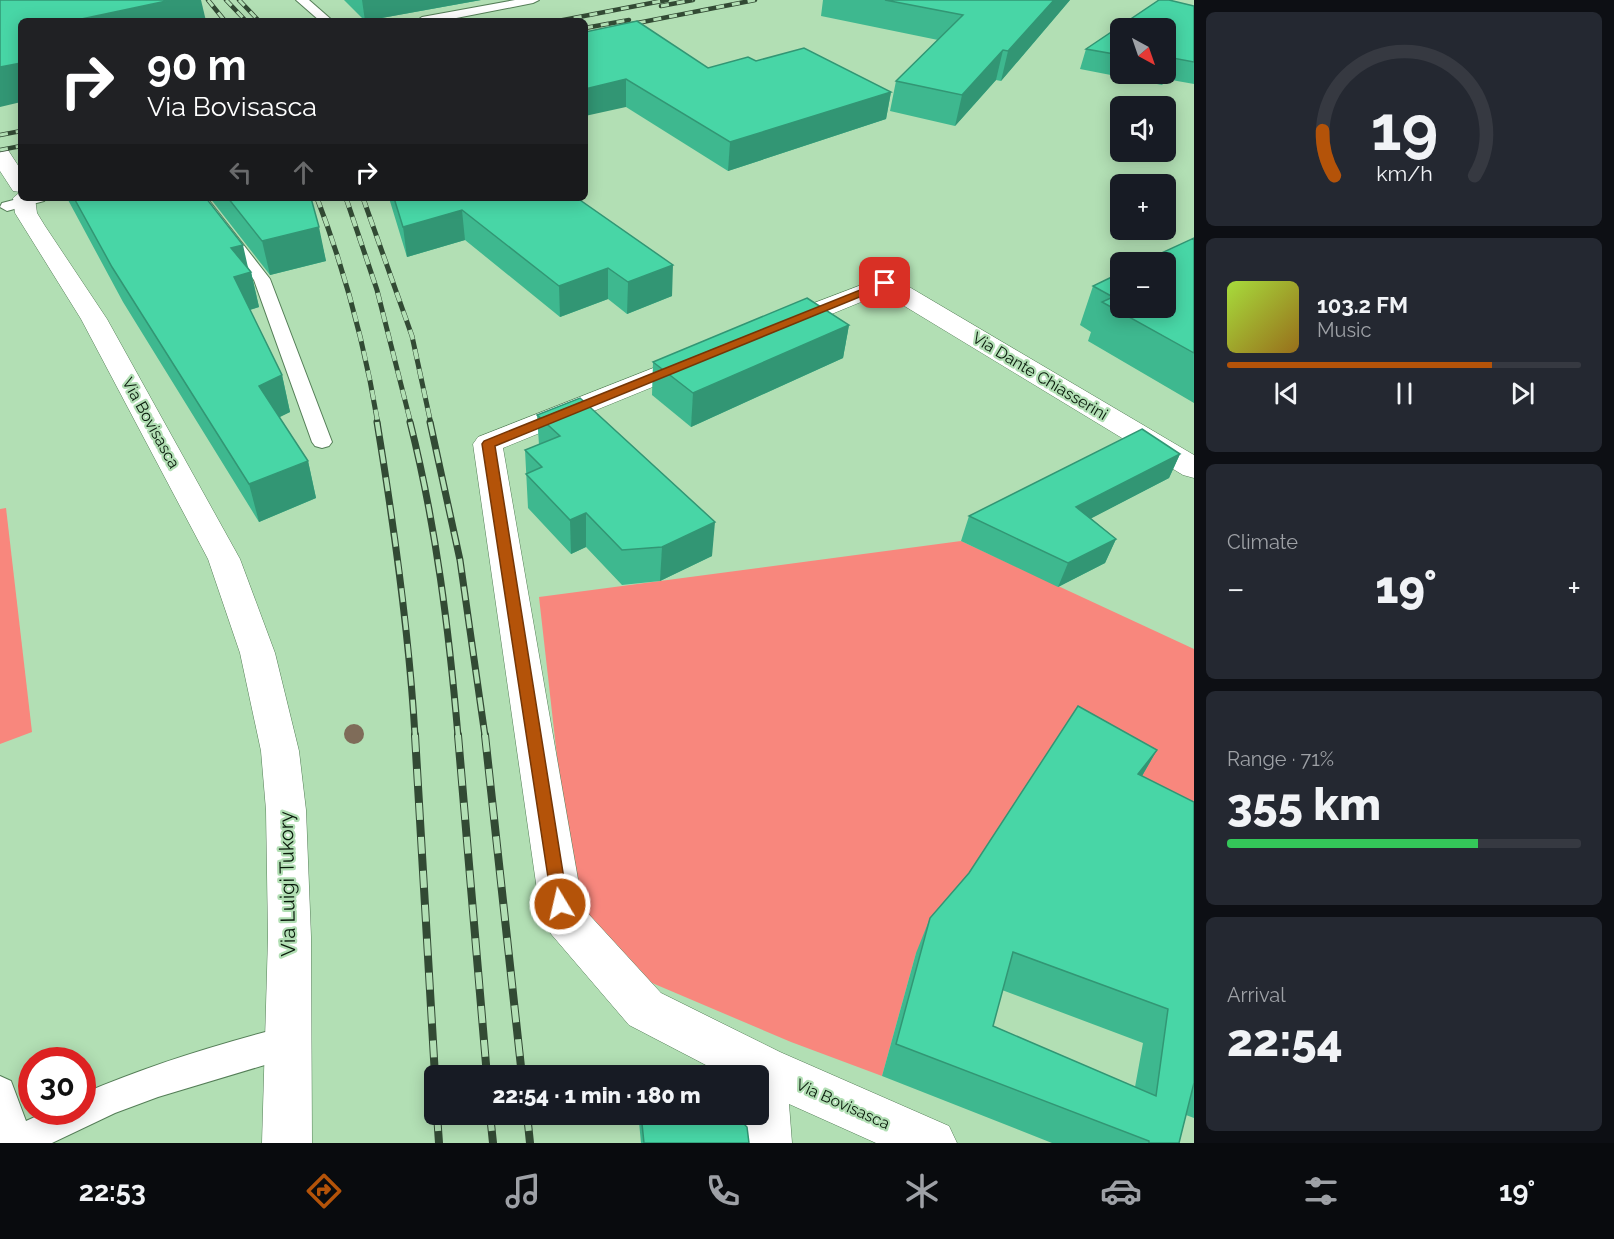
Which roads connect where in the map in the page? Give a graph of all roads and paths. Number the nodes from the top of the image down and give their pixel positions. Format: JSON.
{"nodes":[{"id":1,"x":302,"y":0,"type":"edge"},
{"id":2,"x":532,"y":0,"type":"edge"},
{"id":3,"x":323,"y":18,"type":"edge"},
{"id":4,"x":438,"y":18,"type":"edge"},
{"id":5,"x":0,"y":155,"type":"edge"},
{"id":6,"x":18,"y":195,"type":"edge"},
{"id":7,"x":201,"y":201,"type":"edge"},
{"id":8,"x":21,"y":202,"type":"edge"},
{"id":9,"x":753,"y":337,"type":"edge"},
{"id":10,"x":720,"y":350,"type":"edge"},
{"id":11,"x":322,"y":442,"type":"dead end"},
{"id":12,"x":1194,"y":468,"type":"edge"},
{"id":13,"x":251,"y":629,"type":"joint"},
{"id":14,"x":288,"y":1042,"type":"junction"},
{"id":15,"x":755,"y":1065,"type":"edge"},
{"id":16,"x":769,"y":1072,"type":"edge"},
{"id":17,"x":0,"y":1092,"type":"edge"},
{"id":18,"x":96,"y":1106,"type":"edge"},
{"id":19,"x":54,"y":1125,"type":"edge"},
{"id":20,"x":766,"y":1125,"type":"edge"},
{"id":21,"x":16,"y":1143,"type":"edge"},
{"id":22,"x":287,"y":1143,"type":"edge"},
{"id":23,"x":767,"y":1143,"type":"edge"},
{"id":24,"x":932,"y":1143,"type":"edge"}],
"edges":[{"from":1,"to":3,"type":"lane"},
{"from":2,"to":4,"type":"lane"},
{"from":5,"to":6,"type":"street","name":"Via Bovisasca"},
{"from":7,"to":11,"type":"lane"},
{"from":8,"to":13,"type":"street","name":"Via Bovisasca"},
{"from":9,"to":12,"type":"street","name":"Via Dante Chiasserini"},
{"from":10,"to":15,"type":"street","name":"Via Bovisasca"},
{"from":13,"to":14,"type":"street","name":"Via Luigi Tukory"},
{"from":14,"to":18,"type":"lane"},
{"from":14,"to":22,"type":"street","name":"Via Luigi Tukory"},
{"from":16,"to":24,"type":"street","name":"Via Bovisasca"},
{"from":17,"to":21,"type":"lane"},
{"from":19,"to":21,"type":"lane"},
{"from":20,"to":23,"type":"street"}]}
